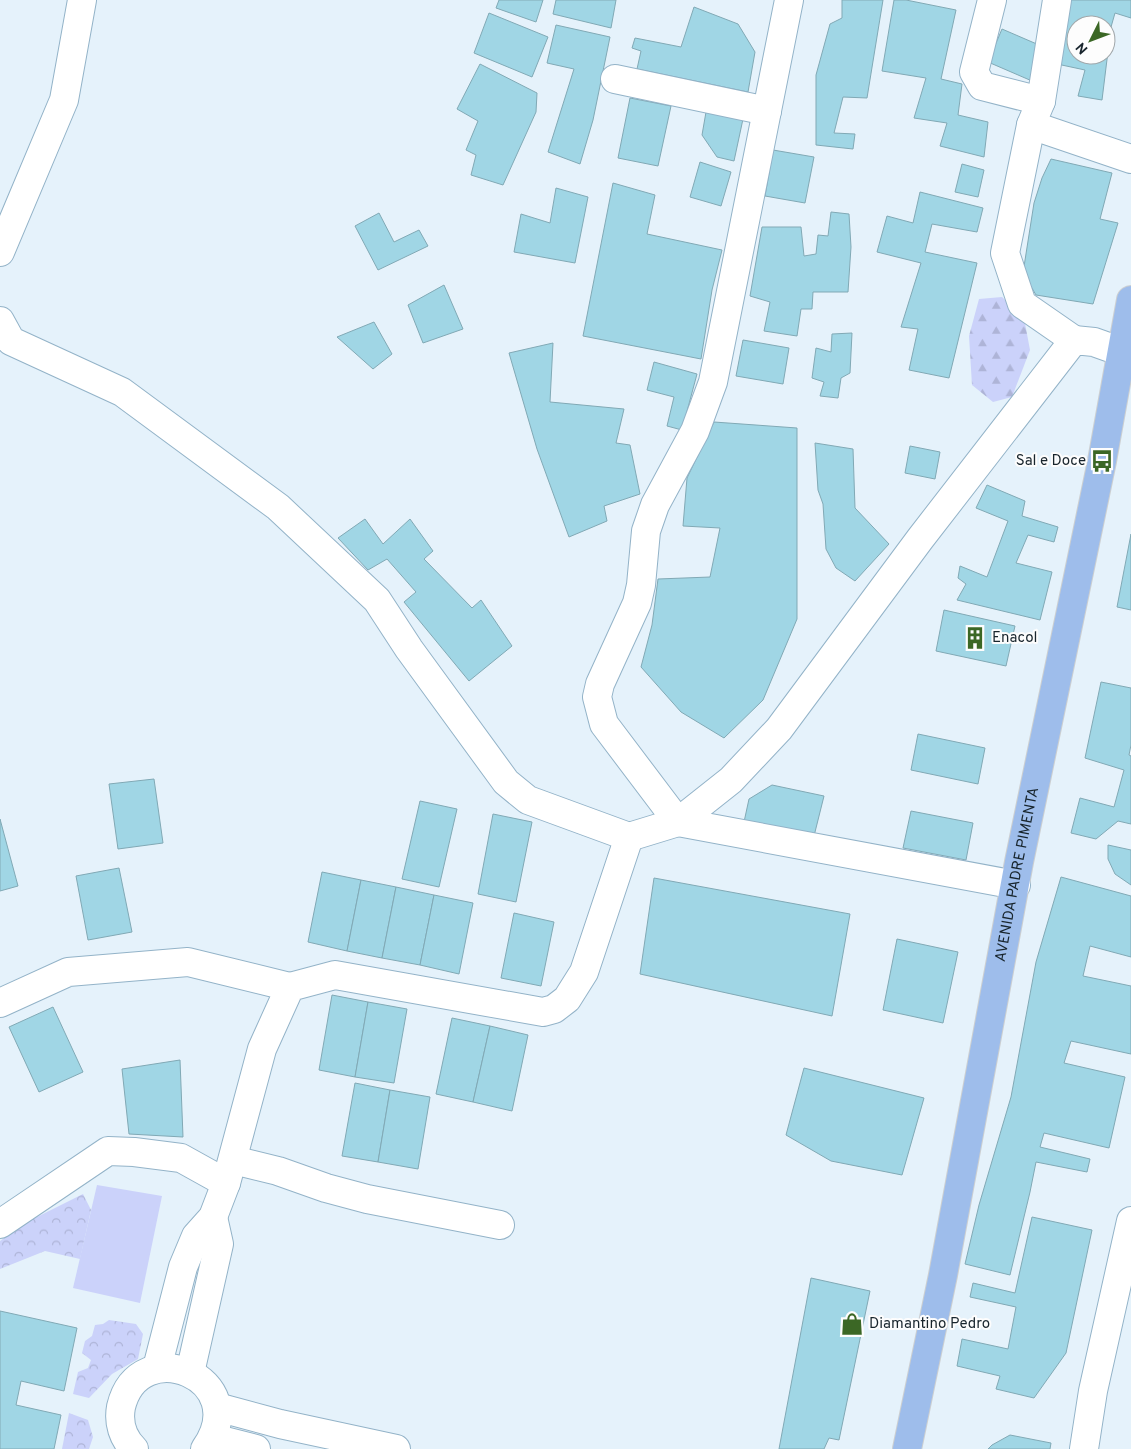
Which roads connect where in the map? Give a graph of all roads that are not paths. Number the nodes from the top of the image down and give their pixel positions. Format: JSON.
{"nodes":[{"id":1,"x":82,"y":0,"type":"edge"},
{"id":2,"x":789,"y":0,"type":"edge"},
{"id":3,"x":992,"y":0,"type":"edge"},
{"id":4,"x":1057,"y":0,"type":"edge"},
{"id":5,"x":615,"y":79,"type":"dead end"},
{"id":6,"x":767,"y":111,"type":"junction"},
{"id":7,"x":1036,"y":113,"type":"junction"},
{"id":8,"x":1131,"y":159,"type":"edge"},
{"id":9,"x":0,"y":252,"type":"edge"},
{"id":10,"x":1131,"y":300,"type":"edge"},
{"id":11,"x":0,"y":320,"type":"edge"},
{"id":12,"x":1074,"y":340,"type":"junction"},
{"id":13,"x":1122,"y":352,"type":"junction"},
{"id":14,"x":678,"y":822,"type":"junction"},
{"id":15,"x":629,"y":837,"type":"junction"},
{"id":16,"x":1016,"y":885,"type":"junction"},
{"id":17,"x":290,"y":987,"type":"junction"},
{"id":18,"x":0,"y":1003,"type":"edge"},
{"id":19,"x":229,"y":1172,"type":"junction"},
{"id":20,"x":212,"y":1217,"type":"junction"},
{"id":21,"x":1131,"y":1221,"type":"edge"},
{"id":22,"x":0,"y":1224,"type":"edge"},
{"id":23,"x":500,"y":1225,"type":"dead end"},
{"id":24,"x":157,"y":1368,"type":"junction"},
{"id":25,"x":190,"y":1373,"type":"junction"},
{"id":26,"x":217,"y":1407,"type":"junction"},
{"id":27,"x":209,"y":1443,"type":"edge"},
{"id":28,"x":125,"y":1446,"type":"edge"},
{"id":29,"x":256,"y":1449,"type":"edge"},
{"id":30,"x":396,"y":1449,"type":"edge"},
{"id":31,"x":907,"y":1449,"type":"edge"},
{"id":32,"x":1084,"y":1449,"type":"edge"}],
"edges":[{"from":1,"to":9,"type":"street"},
{"from":2,"to":6,"type":"street"},
{"from":3,"to":7,"type":"street"},
{"from":4,"to":7,"type":"street"},
{"from":5,"to":6,"type":"street"},
{"from":6,"to":14,"type":"street"},
{"from":7,"to":8,"type":"street"},
{"from":7,"to":12,"type":"street"},
{"from":10,"to":13,"type":"main road","name":"AVENIDA PADRE PIMENTA"},
{"from":11,"to":15,"type":"street"},
{"from":12,"to":13,"type":"street"},
{"from":12,"to":14,"type":"street"},
{"from":13,"to":16,"type":"main road","name":"AVENIDA PADRE PIMENTA"},
{"from":14,"to":15,"type":"street"},
{"from":14,"to":16,"type":"street"},
{"from":15,"to":17,"type":"street"},
{"from":16,"to":31,"type":"main road","name":"AVENIDA PADRE PIMENTA"},
{"from":17,"to":18,"type":"street"},
{"from":17,"to":19,"type":"street"},
{"from":19,"to":20,"type":"street"},
{"from":19,"to":22,"type":"street"},
{"from":19,"to":23,"type":"street"},
{"from":20,"to":24,"type":"street"},
{"from":20,"to":25,"type":"street"},
{"from":21,"to":32,"type":"street"},
{"from":24,"to":25,"type":"street"},
{"from":24,"to":28,"type":"street"},
{"from":25,"to":26,"type":"street"},
{"from":26,"to":27,"type":"street"},
{"from":26,"to":30,"type":"street"},
{"from":27,"to":29,"type":"street"}]}
